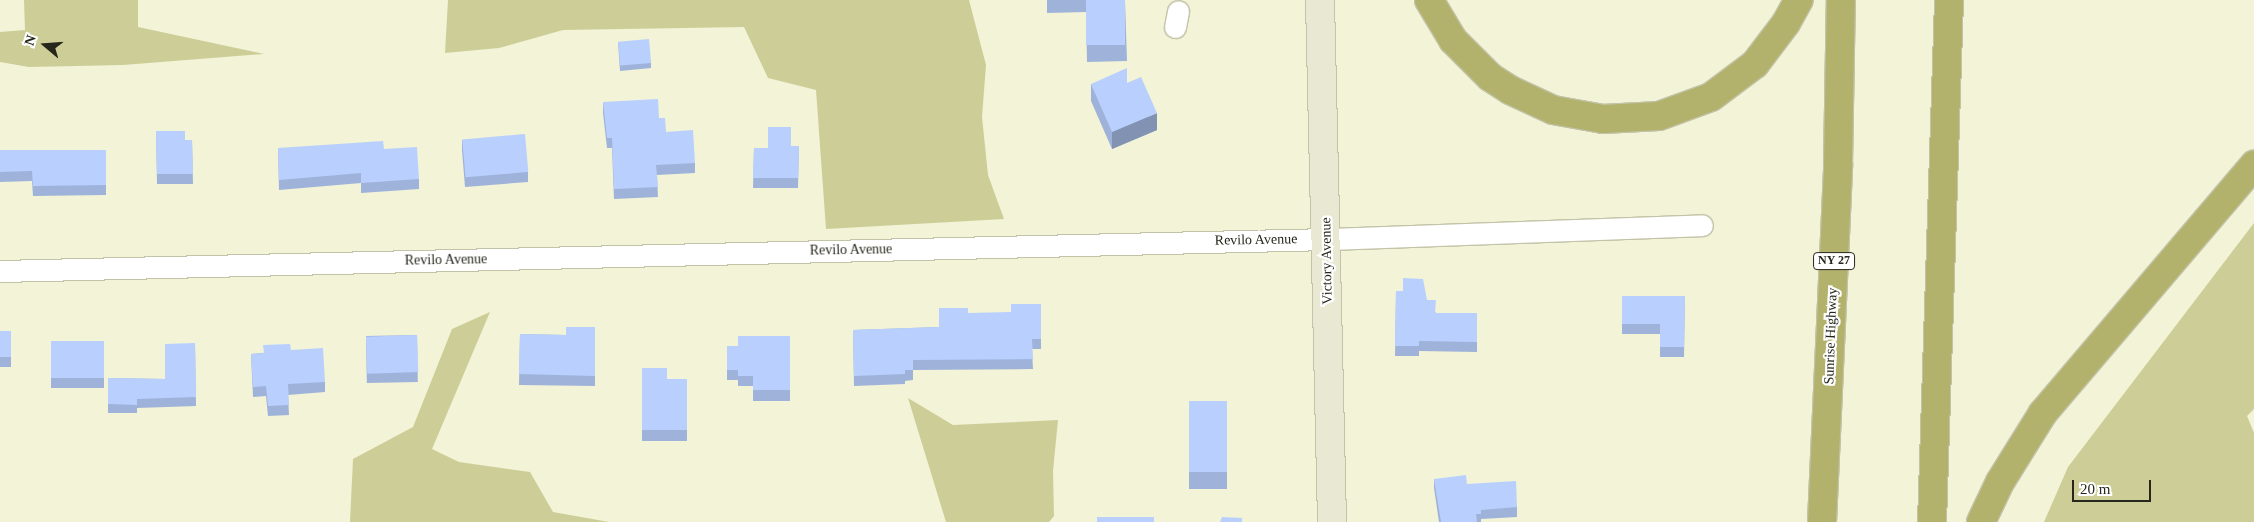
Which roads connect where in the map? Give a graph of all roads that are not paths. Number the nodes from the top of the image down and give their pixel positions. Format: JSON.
{"nodes":[{"id":1,"x":1320,"y":0,"type":"edge"},
{"id":2,"x":1429,"y":0,"type":"edge"},
{"id":3,"x":1799,"y":0,"type":"edge"},
{"id":4,"x":1841,"y":0,"type":"edge"},
{"id":5,"x":1949,"y":0,"type":"edge"},
{"id":6,"x":2254,"y":165,"type":"edge"},
{"id":7,"x":1702,"y":225,"type":"dead end"},
{"id":8,"x":1327,"y":239,"type":"junction"},
{"id":9,"x":0,"y":271,"type":"edge"},
{"id":10,"x":1332,"y":522,"type":"edge"},
{"id":11,"x":1822,"y":522,"type":"edge"},
{"id":12,"x":1932,"y":522,"type":"edge"},
{"id":13,"x":1982,"y":522,"type":"edge"}],
"edges":[{"from":1,"to":8,"type":"street","name":"Victory Avenue"},
{"from":2,"to":3,"type":"highway"},
{"from":4,"to":11,"type":"highway","name":"Sunrise Highway","number":"NY 27"},
{"from":5,"to":12,"type":"highway"},
{"from":6,"to":13,"type":"highway"},
{"from":7,"to":8,"type":"street","name":"Revilo Avenue"},
{"from":8,"to":9,"type":"street","name":"Revilo Avenue"},
{"from":8,"to":10,"type":"street","name":"Victory Avenue"}]}
